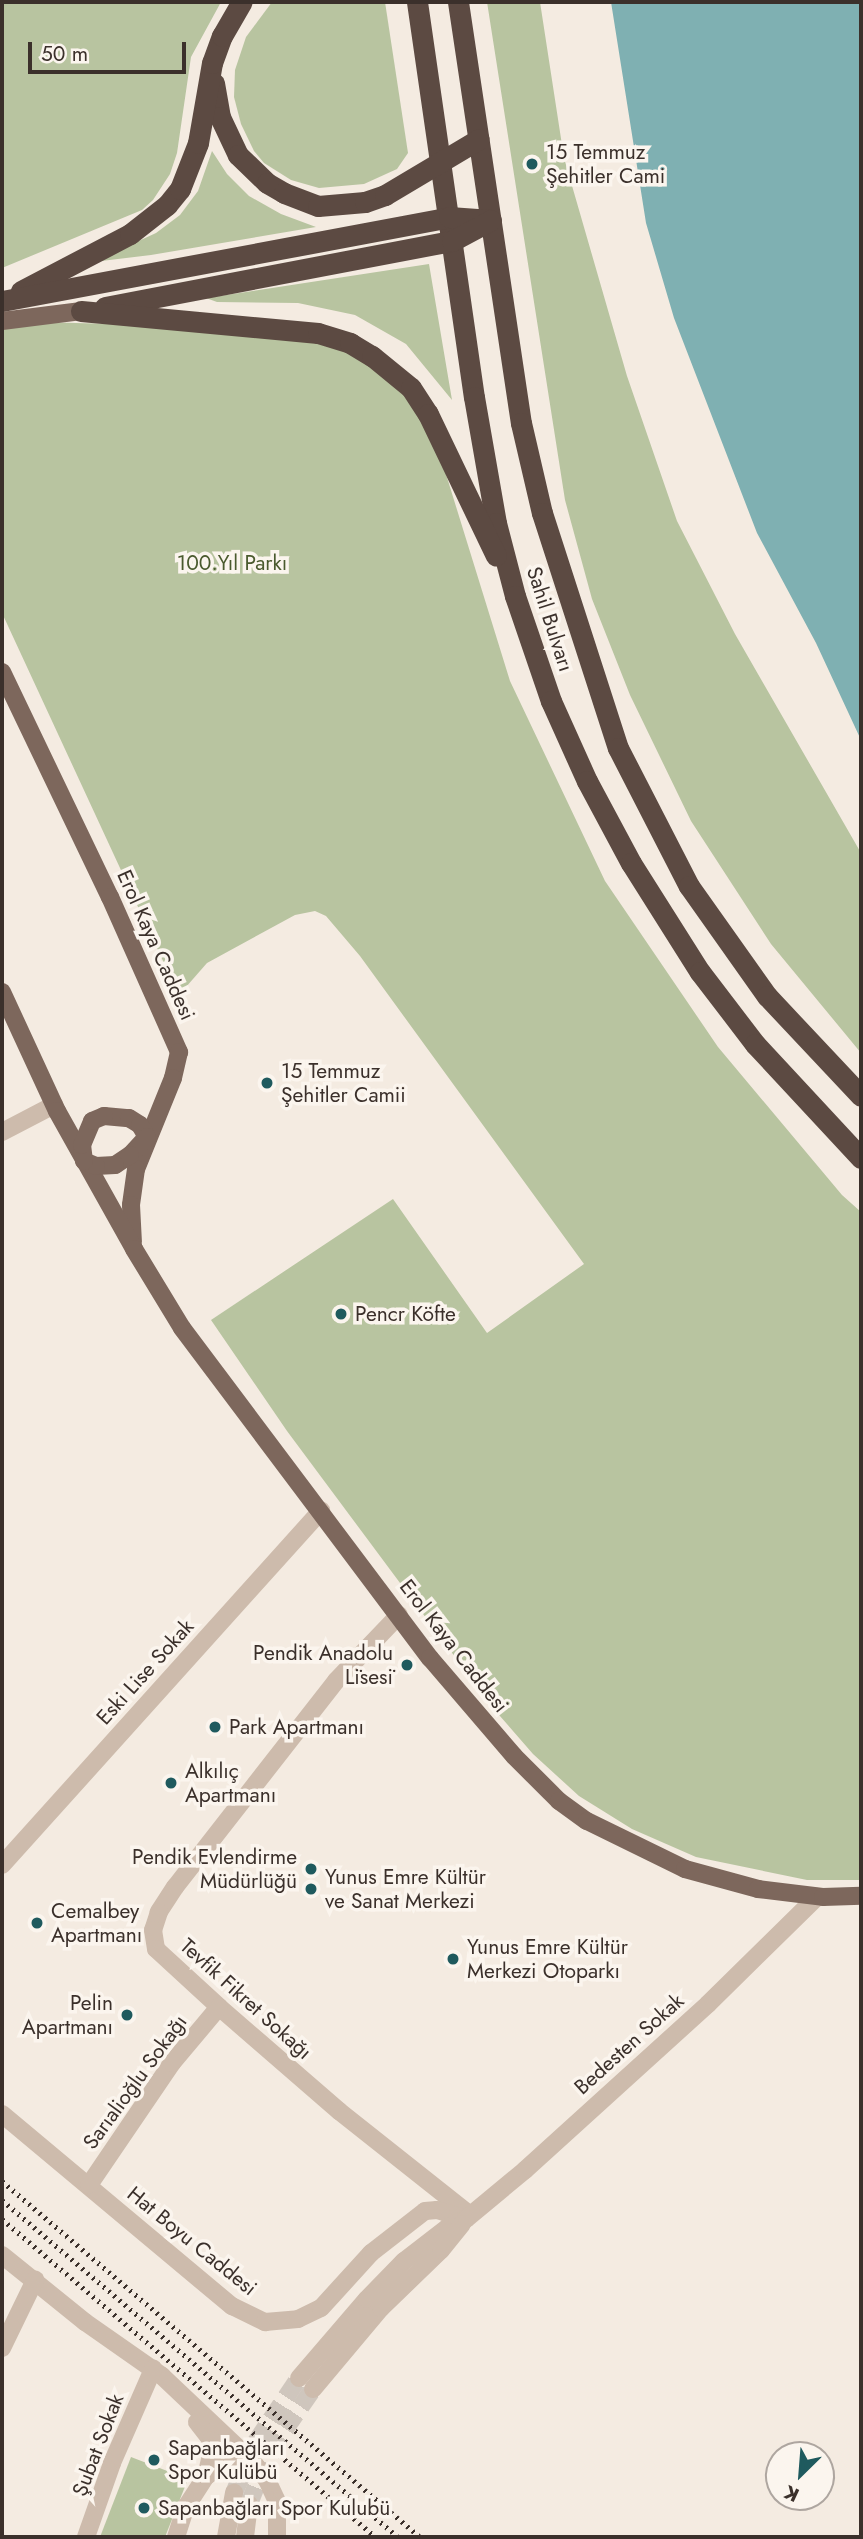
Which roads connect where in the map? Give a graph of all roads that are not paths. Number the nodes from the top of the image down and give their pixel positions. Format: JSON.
{"nodes":[{"id":1,"x":243,"y":2,"type":"edge"},
{"id":2,"x":417,"y":2,"type":"edge"},
{"id":3,"x":458,"y":2,"type":"edge"},
{"id":4,"x":212,"y":63,"type":"junction"},
{"id":5,"x":479,"y":139,"type":"junction"},
{"id":6,"x":442,"y":161,"type":"junction"},
{"id":7,"x":449,"y":217,"type":"junction"},
{"id":8,"x":491,"y":220,"type":"junction"},
{"id":9,"x":452,"y":241,"type":"junction"},
{"id":10,"x":2,"y":301,"type":"edge"},
{"id":11,"x":81,"y":311,"type":"junction"},
{"id":12,"x":2,"y":321,"type":"edge"},
{"id":13,"x":515,"y":596,"type":"junction"},
{"id":14,"x":2,"y":671,"type":"edge"},
{"id":15,"x":2,"y":992,"type":"edge"},
{"id":16,"x":861,"y":1096,"type":"edge"},
{"id":17,"x":54,"y":1105,"type":"junction"},
{"id":18,"x":2,"y":1132,"type":"edge"},
{"id":19,"x":147,"y":1137,"type":"junction"},
{"id":20,"x":861,"y":1158,"type":"edge"},
{"id":21,"x":84,"y":1161,"type":"junction"},
{"id":22,"x":134,"y":1249,"type":"junction"},
{"id":23,"x":321,"y":1511,"type":"junction"},
{"id":24,"x":399,"y":1615,"type":"junction"},
{"id":25,"x":2,"y":1865,"type":"edge"},
{"id":26,"x":861,"y":1896,"type":"edge"},
{"id":27,"x":817,"y":1897,"type":"junction"},
{"id":28,"x":219,"y":2007,"type":"junction"},
{"id":29,"x":2,"y":2114,"type":"edge"},
{"id":30,"x":89,"y":2185,"type":"junction"},
{"id":31,"x":468,"y":2217,"type":"junction"},
{"id":32,"x":2,"y":2255,"type":"edge"},
{"id":33,"x":36,"y":2280,"type":"junction"},
{"id":34,"x":2,"y":2348,"type":"edge"},
{"id":35,"x":153,"y":2370,"type":"junction"},
{"id":36,"x":306,"y":2383,"type":"tunnel mouth"},
{"id":37,"x":253,"y":2462,"type":"junction"},
{"id":38,"x":206,"y":2476,"type":"junction"},
{"id":39,"x":234,"y":2493,"type":"tunnel mouth"},
{"id":40,"x":249,"y":2504,"type":"tunnel mouth"},
{"id":41,"x":86,"y":2537,"type":"edge"},
{"id":42,"x":176,"y":2537,"type":"edge"},
{"id":43,"x":226,"y":2537,"type":"edge"},
{"id":44,"x":245,"y":2537,"type":"edge"},
{"id":45,"x":277,"y":2537,"type":"edge"}],
"edges":[{"from":1,"to":4,"type":"highway"},
{"from":2,"to":6,"type":"highway","name":"Sahil Bulvarı"},
{"from":3,"to":5,"type":"highway","name":"Sahil Bulvarı"},
{"from":4,"to":6,"type":"highway"},
{"from":4,"to":10,"type":"highway"},
{"from":5,"to":6,"type":"highway"},
{"from":5,"to":8,"type":"highway","name":"Sahil Bulvarı"},
{"from":6,"to":7,"type":"highway","name":"Sahil Bulvarı"},
{"from":7,"to":8,"type":"highway"},
{"from":7,"to":9,"type":"highway","name":"Sahil Bulvarı"},
{"from":7,"to":10,"type":"highway"},
{"from":8,"to":9,"type":"highway"},
{"from":8,"to":16,"type":"highway","name":"Sahil Bulvarı"},
{"from":9,"to":11,"type":"highway"},
{"from":9,"to":13,"type":"highway","name":"Sahil Bulvarı"},
{"from":11,"to":12,"type":"main road"},
{"from":11,"to":13,"type":"highway"},
{"from":13,"to":20,"type":"highway","name":"Sahil Bulvarı"},
{"from":14,"to":19,"type":"main road","name":"Erol Kaya Caddesi"},
{"from":15,"to":17,"type":"main road","name":"Erol Kaya Caddesi"},
{"from":17,"to":18,"type":"street"},
{"from":17,"to":21,"type":"main road","name":"Erol Kaya Caddesi"},
{"from":19,"to":21,"type":"main road"},
{"from":19,"to":21,"type":"main road"},
{"from":19,"to":22,"type":"main road","name":"Erol Kaya Caddesi"},
{"from":21,"to":22,"type":"main road","name":"Erol Kaya Caddesi"},
{"from":22,"to":23,"type":"main road","name":"Erol Kaya Caddesi"},
{"from":23,"to":24,"type":"main road","name":"Erol Kaya Caddesi"},
{"from":23,"to":25,"type":"street","name":"Eski Lise Sokak"},
{"from":24,"to":27,"type":"main road","name":"Erol Kaya Caddesi"},
{"from":24,"to":28,"type":"street","name":"Tevfik Fikret Sokağı"},
{"from":26,"to":27,"type":"main road","name":"Erol Kaya Caddesi"},
{"from":27,"to":31,"type":"street","name":"Bedesten Sokak"},
{"from":28,"to":30,"type":"street","name":"Sarıalioğlu Sokağı"},
{"from":28,"to":31,"type":"street","name":"Tevfik Fikret Sokağı"},
{"from":29,"to":30,"type":"street","name":"Hat Boyu Caddesi"},
{"from":30,"to":31,"type":"street","name":"Hat Boyu Caddesi"},
{"from":31,"to":36,"type":"street","name":"Bedesten Sokak"},
{"from":32,"to":33,"type":"street"},
{"from":33,"to":34,"type":"street"},
{"from":33,"to":35,"type":"street"},
{"from":35,"to":37,"type":"street"},
{"from":35,"to":38,"type":"street"},
{"from":35,"to":41,"type":"street","name":"Şubat Sokak"},
{"from":37,"to":38,"type":"street"},
{"from":37,"to":45,"type":"street"},
{"from":38,"to":42,"type":"street"},
{"from":39,"to":43,"type":"street"},
{"from":40,"to":44,"type":"street"}]}
